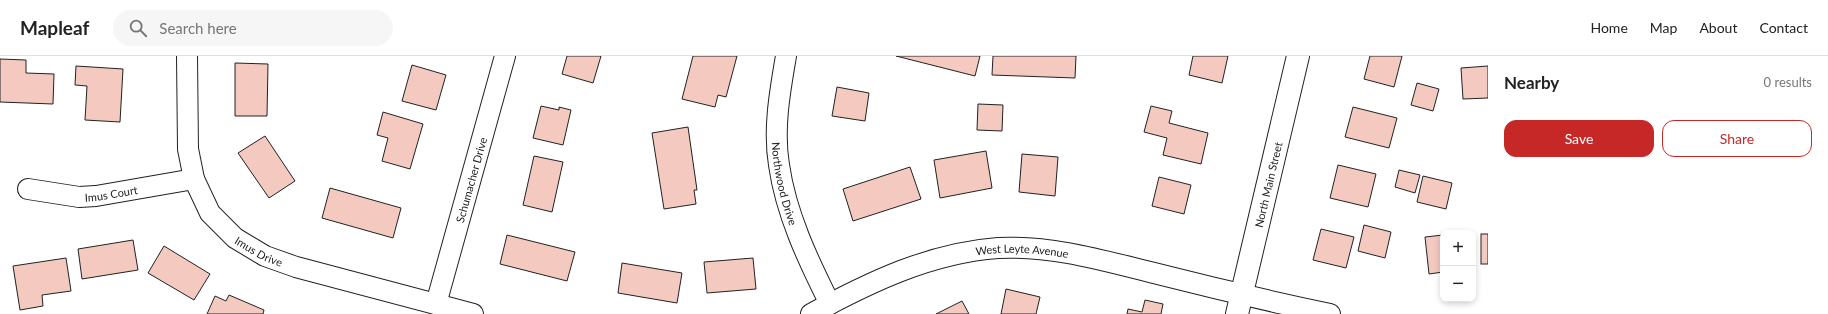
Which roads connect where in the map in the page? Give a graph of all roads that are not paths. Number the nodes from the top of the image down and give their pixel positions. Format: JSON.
{"nodes":[{"id":1,"x":187,"y":56,"type":"edge"},
{"id":2,"x":505,"y":56,"type":"edge"},
{"id":3,"x":786,"y":56,"type":"edge"},
{"id":4,"x":1298,"y":56,"type":"edge"},
{"id":5,"x":194,"y":179,"type":"junction"},
{"id":6,"x":28,"y":189,"type":"dead end"},
{"id":7,"x":436,"y":304,"type":"junction"},
{"id":8,"x":830,"y":304,"type":"junction"},
{"id":9,"x":1239,"y":304,"type":"edge"},
{"id":10,"x":473,"y":314,"type":"edge"},
{"id":11,"x":811,"y":314,"type":"edge"},
{"id":12,"x":1330,"y":314,"type":"edge"}],
"edges":[{"from":1,"to":5,"type":"street","name":"Imus Drive"},
{"from":2,"to":7,"type":"street","name":"Schumacher Drive"},
{"from":3,"to":8,"type":"street","name":"Northwood Drive"},
{"from":4,"to":9,"type":"main road","name":"North Main Street"},
{"from":5,"to":6,"type":"street","name":"Imus Court"},
{"from":5,"to":7,"type":"street","name":"Imus Drive"},
{"from":7,"to":10,"type":"street","name":"Imus Drive"},
{"from":8,"to":9,"type":"street","name":"West Leyte Avenue"},
{"from":8,"to":11,"type":"street","name":"West Leyte Avenue"},
{"from":9,"to":12,"type":"street","name":"West Leyte Avenue"}]}
